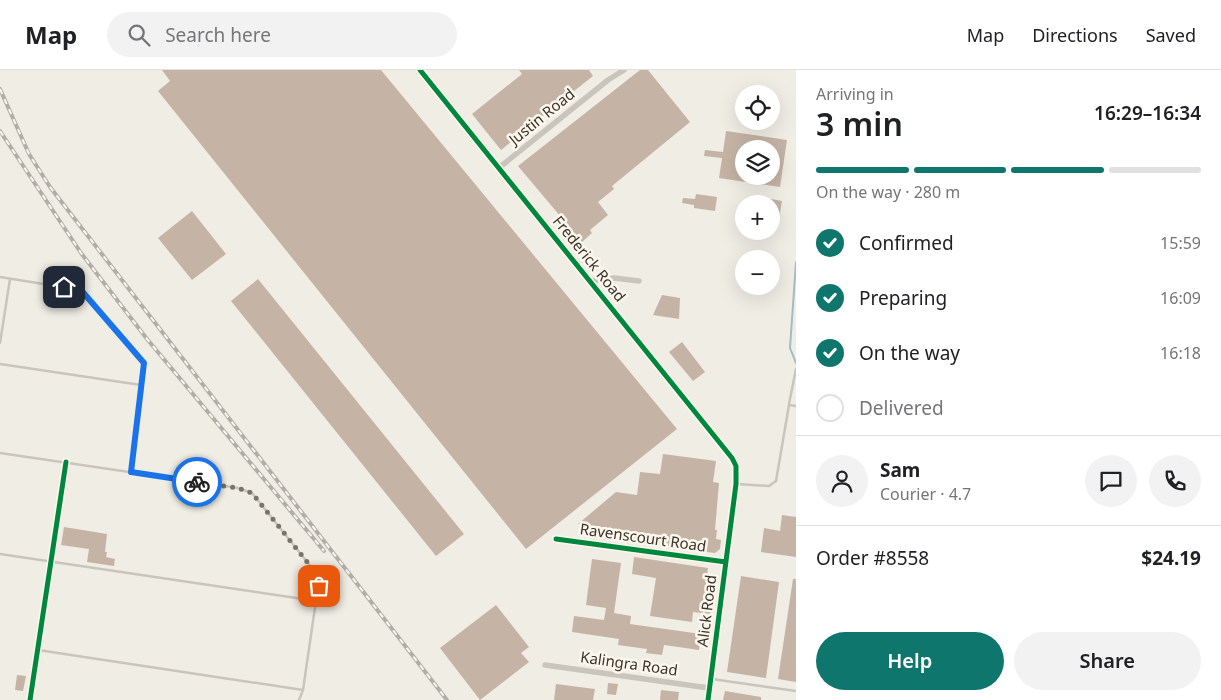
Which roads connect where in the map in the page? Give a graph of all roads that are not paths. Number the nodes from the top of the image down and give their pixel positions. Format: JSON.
{"nodes":[{"id":1,"x":420,"y":70,"type":"edge"},
{"id":2,"x":624,"y":70,"type":"edge"},
{"id":3,"x":500,"y":168,"type":"junction"},
{"id":4,"x":0,"y":277,"type":"edge"},
{"id":5,"x":10,"y":279,"type":"junction"},
{"id":6,"x":591,"y":281,"type":"junction"},
{"id":7,"x":639,"y":281,"type":"dead end"},
{"id":8,"x":0,"y":343,"type":"edge"},
{"id":9,"x":0,"y":364,"type":"edge"},
{"id":10,"x":796,"y":369,"type":"edge"},
{"id":11,"x":141,"y":385,"type":"junction"},
{"id":12,"x":789,"y":405,"type":"junction"},
{"id":13,"x":796,"y":406,"type":"edge"},
{"id":14,"x":0,"y":453,"type":"edge"},
{"id":15,"x":66,"y":462,"type":"junction"},
{"id":16,"x":736,"y":466,"type":"joint"},
{"id":17,"x":131,"y":472,"type":"junction"},
{"id":18,"x":736,"y":484,"type":"junction"},
{"id":19,"x":556,"y":538,"type":"dead end"},
{"id":20,"x":0,"y":554,"type":"edge"},
{"id":21,"x":51,"y":561,"type":"junction"},
{"id":22,"x":726,"y":562,"type":"junction"},
{"id":23,"x":317,"y":601,"type":"junction"},
{"id":24,"x":38,"y":650,"type":"junction"},
{"id":25,"x":546,"y":665,"type":"dead end"},
{"id":26,"x":710,"y":679,"type":"junction"},
{"id":27,"x":709,"y":688,"type":"junction"},
{"id":28,"x":303,"y":690,"type":"junction"},
{"id":29,"x":796,"y":691,"type":"edge"},
{"id":30,"x":30,"y":700,"type":"edge"},
{"id":31,"x":299,"y":700,"type":"edge"},
{"id":32,"x":708,"y":700,"type":"edge"}],
"edges":[{"from":1,"to":3,"type":"street","name":"Frederick Road"},
{"from":2,"to":3,"type":"street","name":"Justin Road"},
{"from":3,"to":6,"type":"street","name":"Frederick Road"},
{"from":4,"to":5,"type":"lane"},
{"from":5,"to":8,"type":"lane"},
{"from":5,"to":11,"type":"lane"},
{"from":6,"to":7,"type":"street"},
{"from":6,"to":16,"type":"street","name":"Frederick Road"},
{"from":9,"to":11,"type":"lane"},
{"from":10,"to":12,"type":"lane"},
{"from":11,"to":17,"type":"lane"},
{"from":12,"to":13,"type":"lane"},
{"from":12,"to":18,"type":"lane"},
{"from":14,"to":15,"type":"lane"},
{"from":15,"to":17,"type":"lane"},
{"from":15,"to":21,"type":"street"},
{"from":16,"to":18,"type":"street","name":"Alick Road"},
{"from":17,"to":23,"type":"lane"},
{"from":18,"to":22,"type":"street","name":"Alick Road"},
{"from":19,"to":22,"type":"street","name":"Ravenscourt Road"},
{"from":20,"to":21,"type":"lane"},
{"from":21,"to":23,"type":"lane"},
{"from":21,"to":24,"type":"street"},
{"from":22,"to":26,"type":"street","name":"Alick Road"},
{"from":23,"to":28,"type":"lane"},
{"from":24,"to":28,"type":"lane"},
{"from":24,"to":30,"type":"street"},
{"from":25,"to":27,"type":"street","name":"Kalingra Road"},
{"from":26,"to":27,"type":"street","name":"Alick Road"},
{"from":26,"to":29,"type":"lane"},
{"from":27,"to":32,"type":"street","name":"Alick Road"},
{"from":28,"to":31,"type":"lane"}]}
